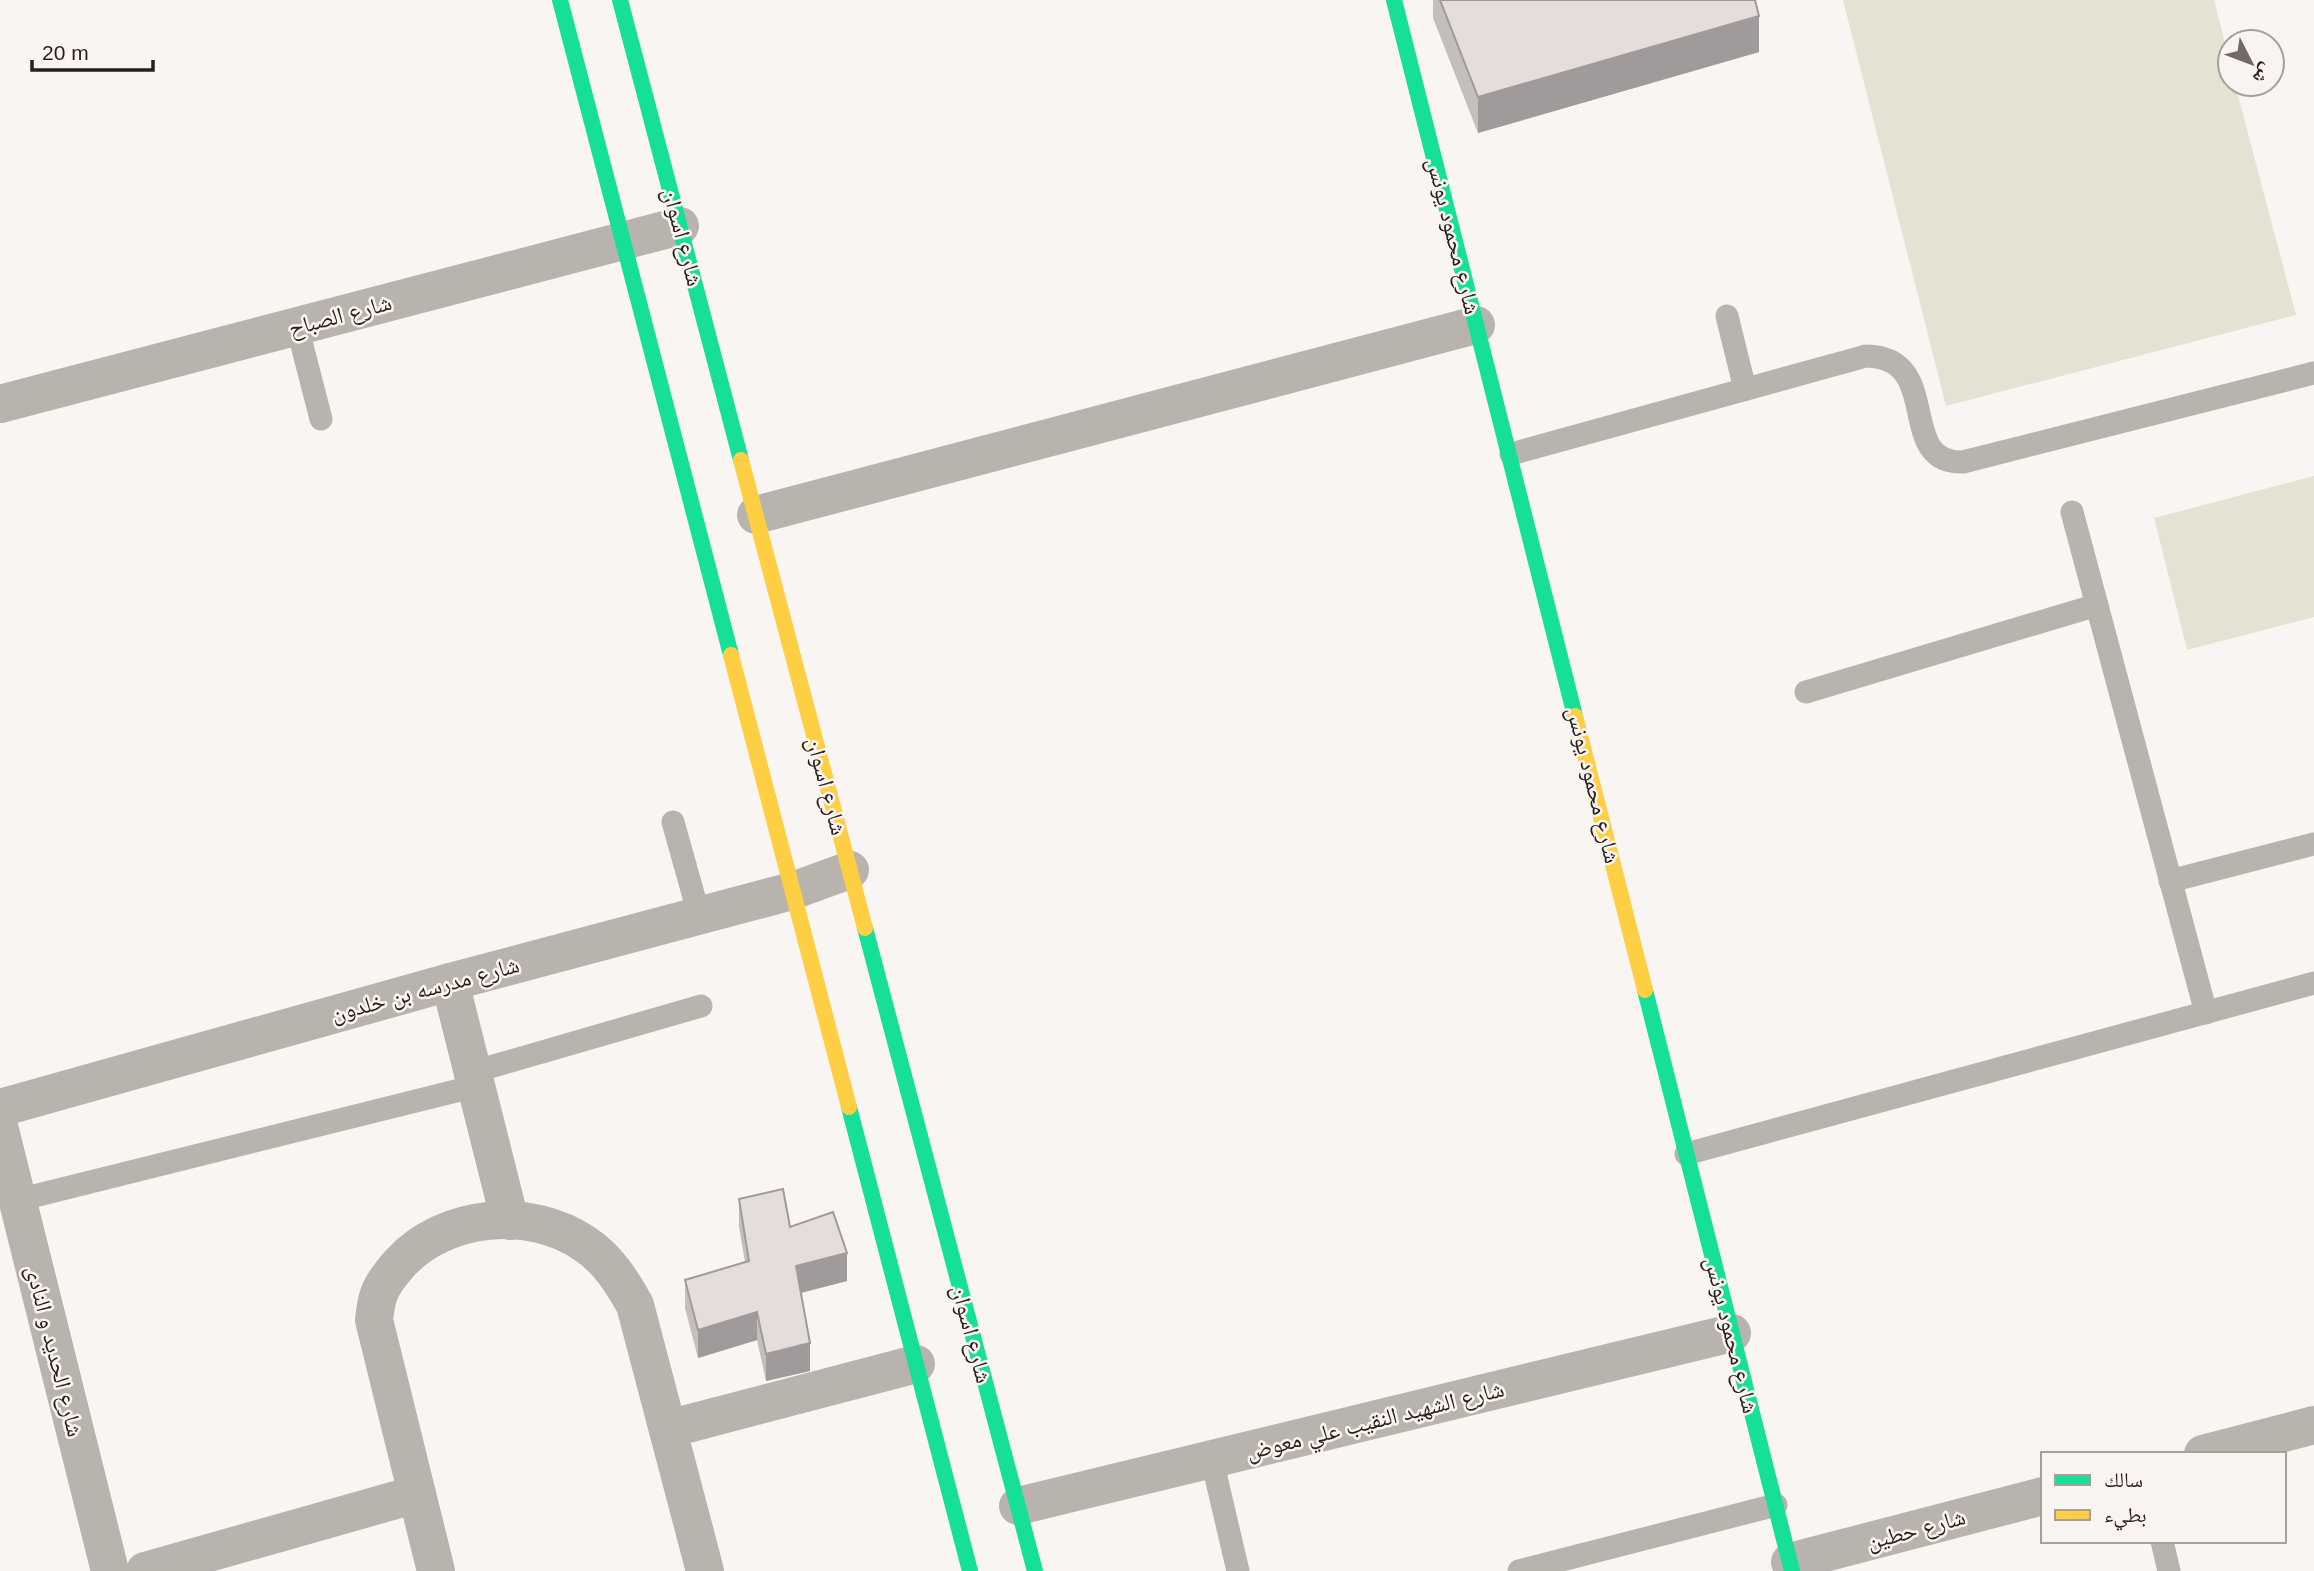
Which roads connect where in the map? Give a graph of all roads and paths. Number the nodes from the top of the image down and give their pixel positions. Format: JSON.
{"nodes":[{"id":1,"x":560,"y":0,"type":"edge"},
{"id":2,"x":620,"y":0,"type":"edge"},
{"id":3,"x":1394,"y":0,"type":"edge"},
{"id":4,"x":680,"y":226,"type":"junction"},
{"id":5,"x":623,"y":241,"type":"junction"},
{"id":6,"x":1727,"y":316,"type":"dead end"},
{"id":7,"x":1476,"y":325,"type":"junction"},
{"id":8,"x":297,"y":326,"type":"junction"},
{"id":9,"x":2314,"y":373,"type":"edge"},
{"id":10,"x":1745,"y":389,"type":"junction"},
{"id":11,"x":0,"y":404,"type":"edge"},
{"id":12,"x":321,"y":419,"type":"dead end"},
{"id":13,"x":1511,"y":454,"type":"junction"},
{"id":14,"x":2072,"y":512,"type":"dead end"},
{"id":15,"x":756,"y":515,"type":"junction"},
{"id":16,"x":2097,"y":605,"type":"junction"},
{"id":17,"x":1806,"y":692,"type":"dead end"},
{"id":18,"x":673,"y":822,"type":"dead end"},
{"id":19,"x":2314,"y":844,"type":"edge"},
{"id":20,"x":850,"y":870,"type":"junction"},
{"id":21,"x":2171,"y":881,"type":"junction"},
{"id":22,"x":792,"y":891,"type":"junction"},
{"id":23,"x":699,"y":915,"type":"junction"},
{"id":24,"x":450,"y":982,"type":"junction"},
{"id":25,"x":2314,"y":983,"type":"edge"},
{"id":26,"x":701,"y":1006,"type":"dead end"},
{"id":27,"x":2206,"y":1013,"type":"junction"},
{"id":28,"x":474,"y":1079,"type":"junction"},
{"id":29,"x":0,"y":1108,"type":"edge"},
{"id":30,"x":0,"y":1130,"type":"edge"},
{"id":31,"x":1686,"y":1154,"type":"junction"},
{"id":32,"x":18,"y":1200,"type":"junction"},
{"id":33,"x":510,"y":1221,"type":"junction"},
{"id":34,"x":1732,"y":1333,"type":"junction"},
{"id":35,"x":916,"y":1364,"type":"junction"},
{"id":36,"x":2314,"y":1425,"type":"edge"},
{"id":37,"x":668,"y":1429,"type":"junction"},
{"id":38,"x":2211,"y":1452,"type":"edge"},
{"id":39,"x":1212,"y":1460,"type":"junction"},
{"id":40,"x":417,"y":1494,"type":"junction"},
{"id":41,"x":2041,"y":1497,"type":"edge"},
{"id":42,"x":1776,"y":1505,"type":"junction"},
{"id":43,"x":1018,"y":1506,"type":"junction"},
{"id":44,"x":2162,"y":1543,"type":"edge"},
{"id":45,"x":1582,"y":1563,"type":"edge"},
{"id":46,"x":1791,"y":1566,"type":"edge"},
{"id":47,"x":110,"y":1571,"type":"edge"},
{"id":48,"x":145,"y":1571,"type":"edge"},
{"id":49,"x":436,"y":1571,"type":"edge"},
{"id":50,"x":705,"y":1571,"type":"edge"},
{"id":51,"x":970,"y":1571,"type":"edge"},
{"id":52,"x":1035,"y":1571,"type":"edge"},
{"id":53,"x":1238,"y":1571,"type":"edge"},
{"id":54,"x":1519,"y":1571,"type":"edge"},
{"id":55,"x":2169,"y":1571,"type":"edge"}],
"edges":[{"from":1,"to":5,"type":"street"},
{"from":2,"to":4,"type":"street","name":"شارع اسوان"},
{"from":3,"to":7,"type":"street","name":"شارع محمود يونس"},
{"from":4,"to":5,"type":"street","name":"شارع الصباح"},
{"from":4,"to":15,"type":"street","name":"شارع اسوان"},
{"from":5,"to":8,"type":"street","name":"شارع الصباح"},
{"from":5,"to":22,"type":"street"},
{"from":6,"to":10,"type":"lane"},
{"from":7,"to":13,"type":"street","name":"شارع محمود يونس"},
{"from":7,"to":15,"type":"street"},
{"from":8,"to":11,"type":"street","name":"شارع الصباح"},
{"from":8,"to":12,"type":"lane"},
{"from":9,"to":10,"type":"lane"},
{"from":10,"to":13,"type":"lane"},
{"from":13,"to":31,"type":"street","name":"شارع محمود يونس"},
{"from":14,"to":16,"type":"lane"},
{"from":15,"to":20,"type":"street","name":"شارع اسوان"},
{"from":16,"to":17,"type":"lane"},
{"from":16,"to":21,"type":"lane"},
{"from":18,"to":23,"type":"lane"},
{"from":19,"to":21,"type":"lane"},
{"from":20,"to":22,"type":"street","name":"شارع مدرسه بن خلدون"},
{"from":20,"to":43,"type":"street","name":"شارع اسوان"},
{"from":21,"to":27,"type":"lane"},
{"from":22,"to":23,"type":"street","name":"شارع مدرسه بن خلدون"},
{"from":22,"to":35,"type":"street"},
{"from":23,"to":24,"type":"street","name":"شارع مدرسه بن خلدون"},
{"from":24,"to":28,"type":"street"},
{"from":24,"to":29,"type":"street","name":"شارع مدرسه بن خلدون"},
{"from":25,"to":27,"type":"lane"},
{"from":26,"to":28,"type":"lane"},
{"from":27,"to":31,"type":"lane"},
{"from":28,"to":32,"type":"lane"},
{"from":28,"to":33,"type":"street"},
{"from":30,"to":32,"type":"street","name":"شارع الحديد و النادى"},
{"from":31,"to":34,"type":"street","name":"شارع محمود يونس"},
{"from":32,"to":47,"type":"street","name":"شارع الحديد و النادى"},
{"from":33,"to":37,"type":"street"},
{"from":33,"to":40,"type":"street"},
{"from":34,"to":39,"type":"street","name":"شارع الشهيد النقيب علي معوض"},
{"from":34,"to":42,"type":"street","name":"شارع محمود يونس"},
{"from":35,"to":37,"type":"street"},
{"from":35,"to":51,"type":"street"},
{"from":36,"to":38,"type":"street"},
{"from":37,"to":50,"type":"street"},
{"from":39,"to":43,"type":"street","name":"شارع الشهيد النقيب علي معوض"},
{"from":39,"to":53,"type":"lane"},
{"from":40,"to":48,"type":"street"},
{"from":40,"to":49,"type":"street"},
{"from":41,"to":46,"type":"street","name":"شارع حطين"},
{"from":42,"to":45,"type":"lane"},
{"from":42,"to":46,"type":"street","name":"شارع محمود يونس"},
{"from":43,"to":52,"type":"street","name":"شارع اسوان"},
{"from":44,"to":55,"type":"lane"},
{"from":45,"to":54,"type":"lane"}]}
